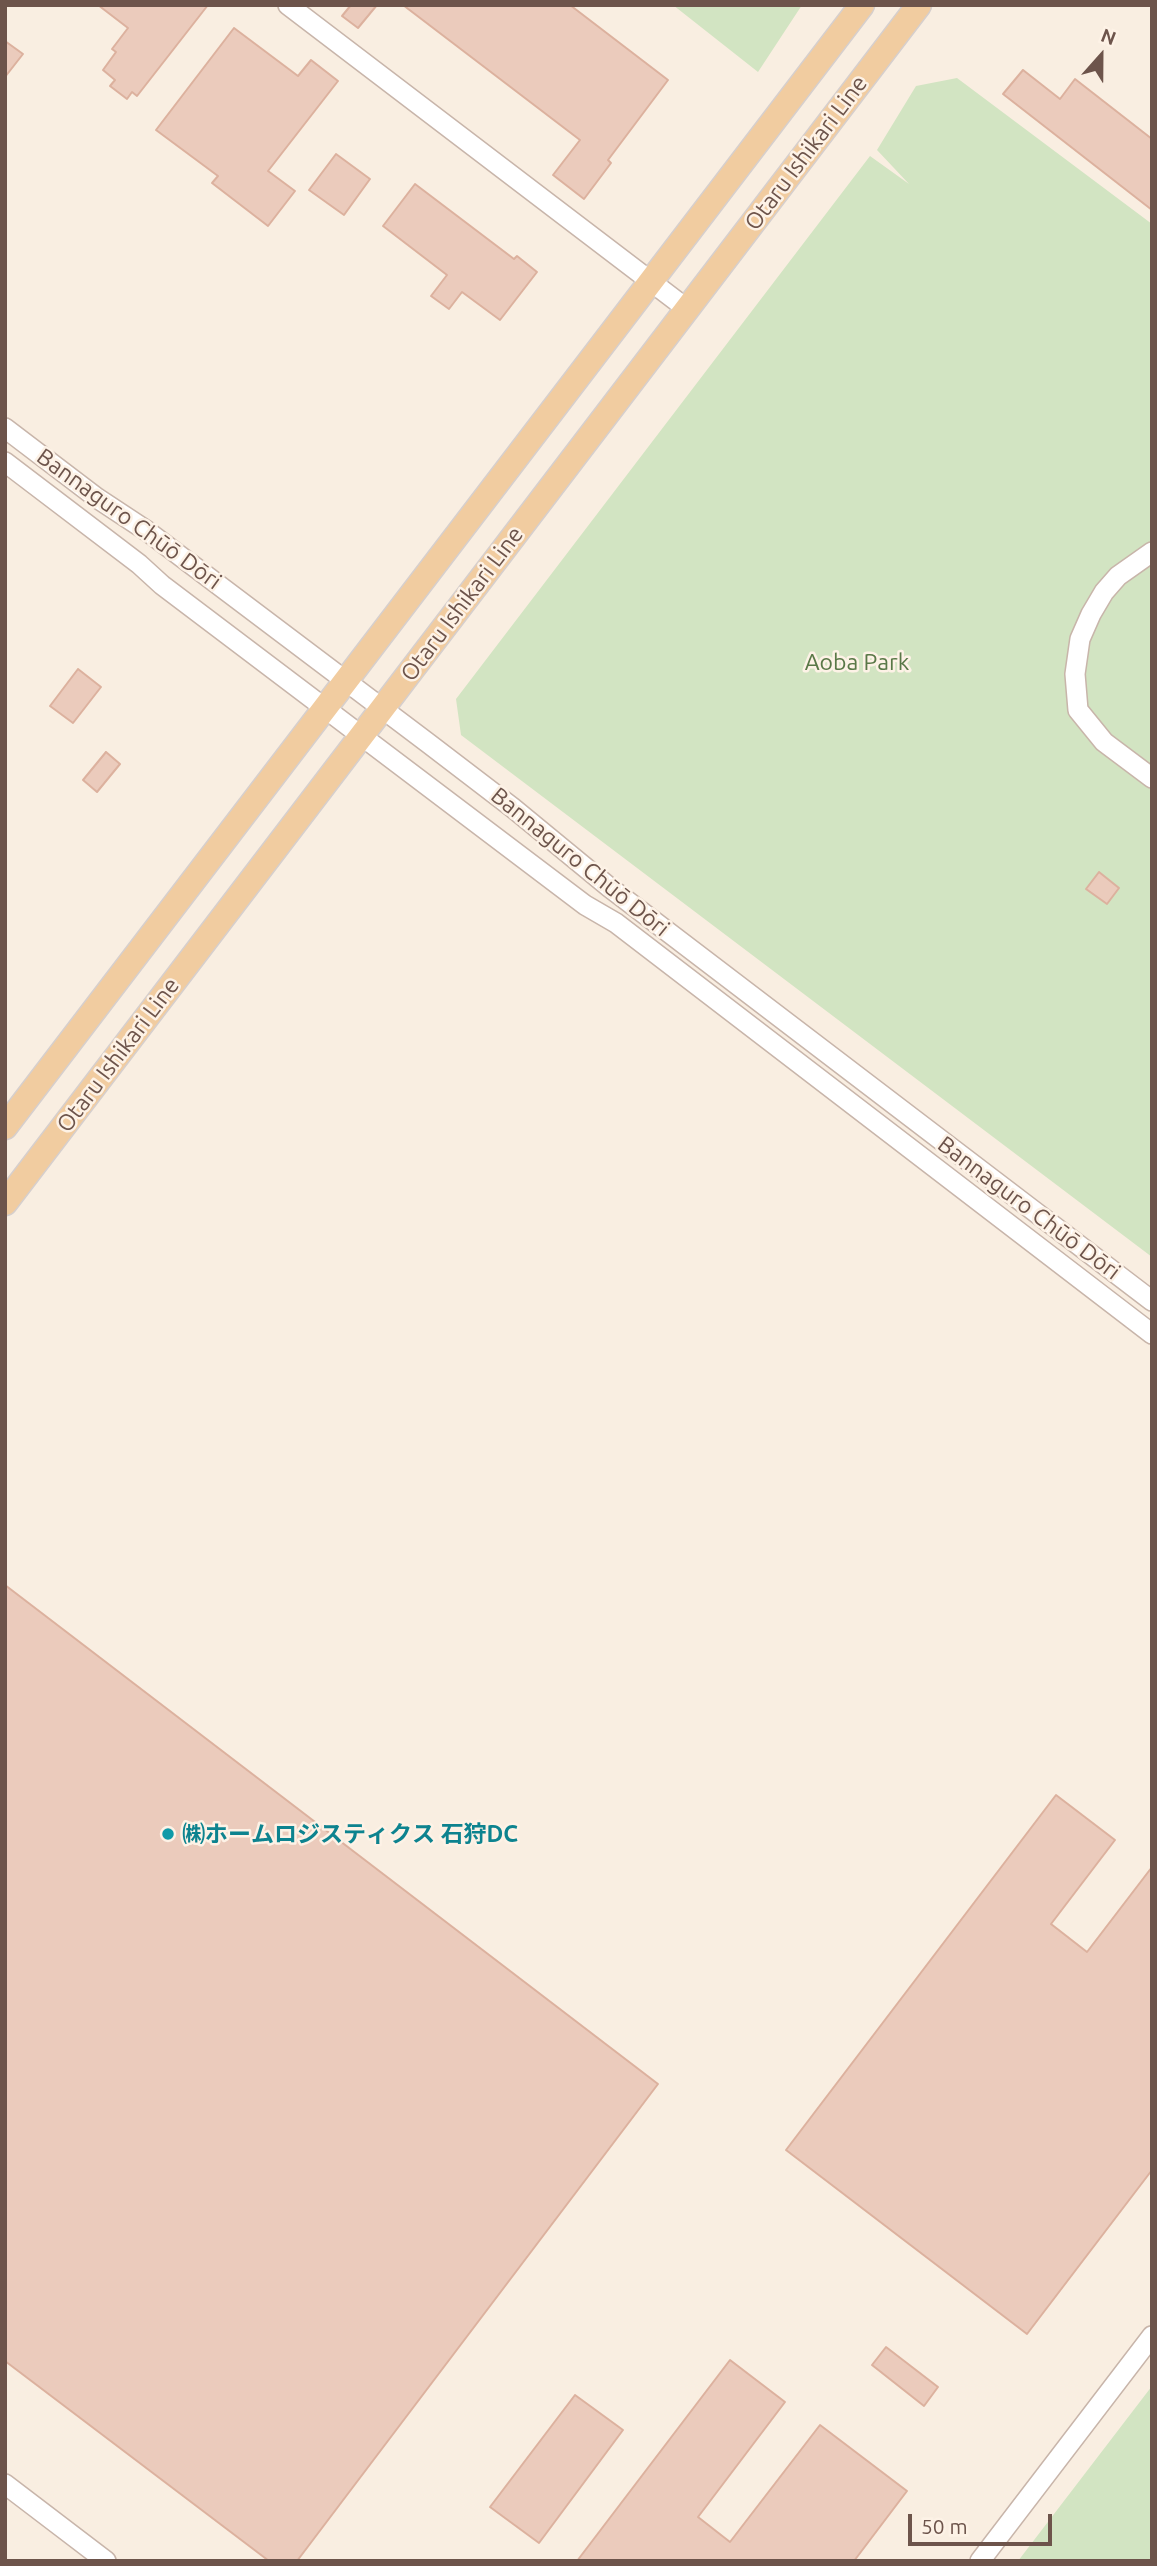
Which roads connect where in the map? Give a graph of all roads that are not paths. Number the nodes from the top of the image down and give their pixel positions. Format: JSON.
{"nodes":[{"id":1,"x":288,"y":5,"type":"edge"},
{"id":2,"x":862,"y":5,"type":"edge"},
{"id":3,"x":916,"y":7,"type":"edge"},
{"id":4,"x":650,"y":281,"type":"junction"},
{"id":5,"x":687,"y":309,"type":"junction"},
{"id":6,"x":5,"y":428,"type":"edge"},
{"id":7,"x":5,"y":462,"type":"edge"},
{"id":8,"x":1152,"y":552,"type":"edge"},
{"id":9,"x":347,"y":681,"type":"junction"},
{"id":10,"x":383,"y":708,"type":"junction"},
{"id":11,"x":325,"y":709,"type":"junction"},
{"id":12,"x":361,"y":736,"type":"junction"},
{"id":13,"x":1152,"y":778,"type":"edge"},
{"id":14,"x":5,"y":1127,"type":"edge"},
{"id":15,"x":5,"y":1203,"type":"edge"},
{"id":16,"x":1152,"y":1301,"type":"edge"},
{"id":17,"x":1152,"y":1334,"type":"edge"},
{"id":18,"x":1152,"y":2336,"type":"edge"},
{"id":19,"x":5,"y":2484,"type":"edge"},
{"id":20,"x":106,"y":2561,"type":"edge"},
{"id":21,"x":980,"y":2561,"type":"edge"}],
"edges":[{"from":1,"to":4,"type":"street"},
{"from":2,"to":4,"type":"main road","name":"Otaru Ishikari Line"},
{"from":3,"to":5,"type":"main road","name":"Otaru Ishikari Line"},
{"from":4,"to":5,"type":"street"},
{"from":4,"to":9,"type":"main road","name":"Otaru Ishikari Line"},
{"from":5,"to":10,"type":"main road","name":"Otaru Ishikari Line"},
{"from":6,"to":9,"type":"street","name":"Bannaguro Chūō Dōri"},
{"from":7,"to":11,"type":"street","name":"Bannaguro Chūō Dōri"},
{"from":8,"to":13,"type":"street"},
{"from":9,"to":10,"type":"street","name":"Bannaguro Chūō Dōri"},
{"from":9,"to":11,"type":"main road","name":"Otaru Ishikari Line"},
{"from":10,"to":12,"type":"main road","name":"Otaru Ishikari Line"},
{"from":10,"to":16,"type":"street","name":"Bannaguro Chūō Dōri"},
{"from":11,"to":12,"type":"street","name":"Bannaguro Chūō Dōri"},
{"from":11,"to":14,"type":"main road","name":"Otaru Ishikari Line"},
{"from":12,"to":15,"type":"main road","name":"Otaru Ishikari Line"},
{"from":12,"to":17,"type":"street","name":"Bannaguro Chūō Dōri"},
{"from":18,"to":21,"type":"street"},
{"from":19,"to":20,"type":"street"}]}
